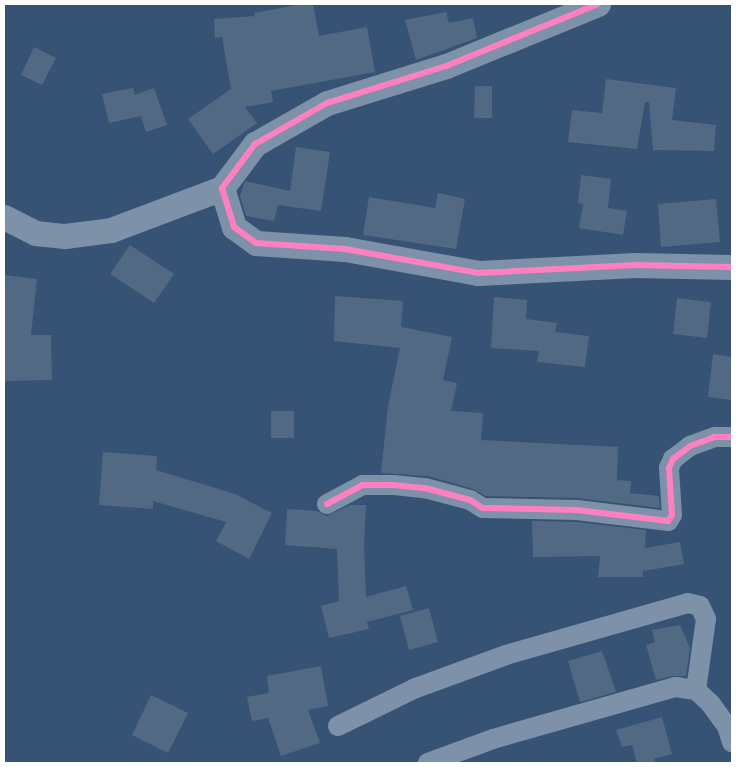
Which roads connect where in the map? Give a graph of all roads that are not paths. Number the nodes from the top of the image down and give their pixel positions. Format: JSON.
{"nodes":[{"id":1,"x":598,"y":4,"type":"edge"},
{"id":2,"x":222,"y":188,"type":"junction"},
{"id":3,"x":4,"y":217,"type":"edge"},
{"id":4,"x":732,"y":267,"type":"edge"},
{"id":5,"x":732,"y":437,"type":"edge"},
{"id":6,"x":327,"y":504,"type":"dead end"},
{"id":7,"x":696,"y":690,"type":"junction"},
{"id":8,"x":338,"y":726,"type":"dead end"},
{"id":9,"x":732,"y":742,"type":"edge"},
{"id":10,"x":428,"y":763,"type":"edge"}],
"edges":[{"from":1,"to":2,"type":"street"},
{"from":2,"to":3,"type":"street"},
{"from":2,"to":4,"type":"street"},
{"from":5,"to":6,"type":"street"},
{"from":7,"to":8,"type":"street"},
{"from":7,"to":9,"type":"street"},
{"from":7,"to":10,"type":"street"}]}
